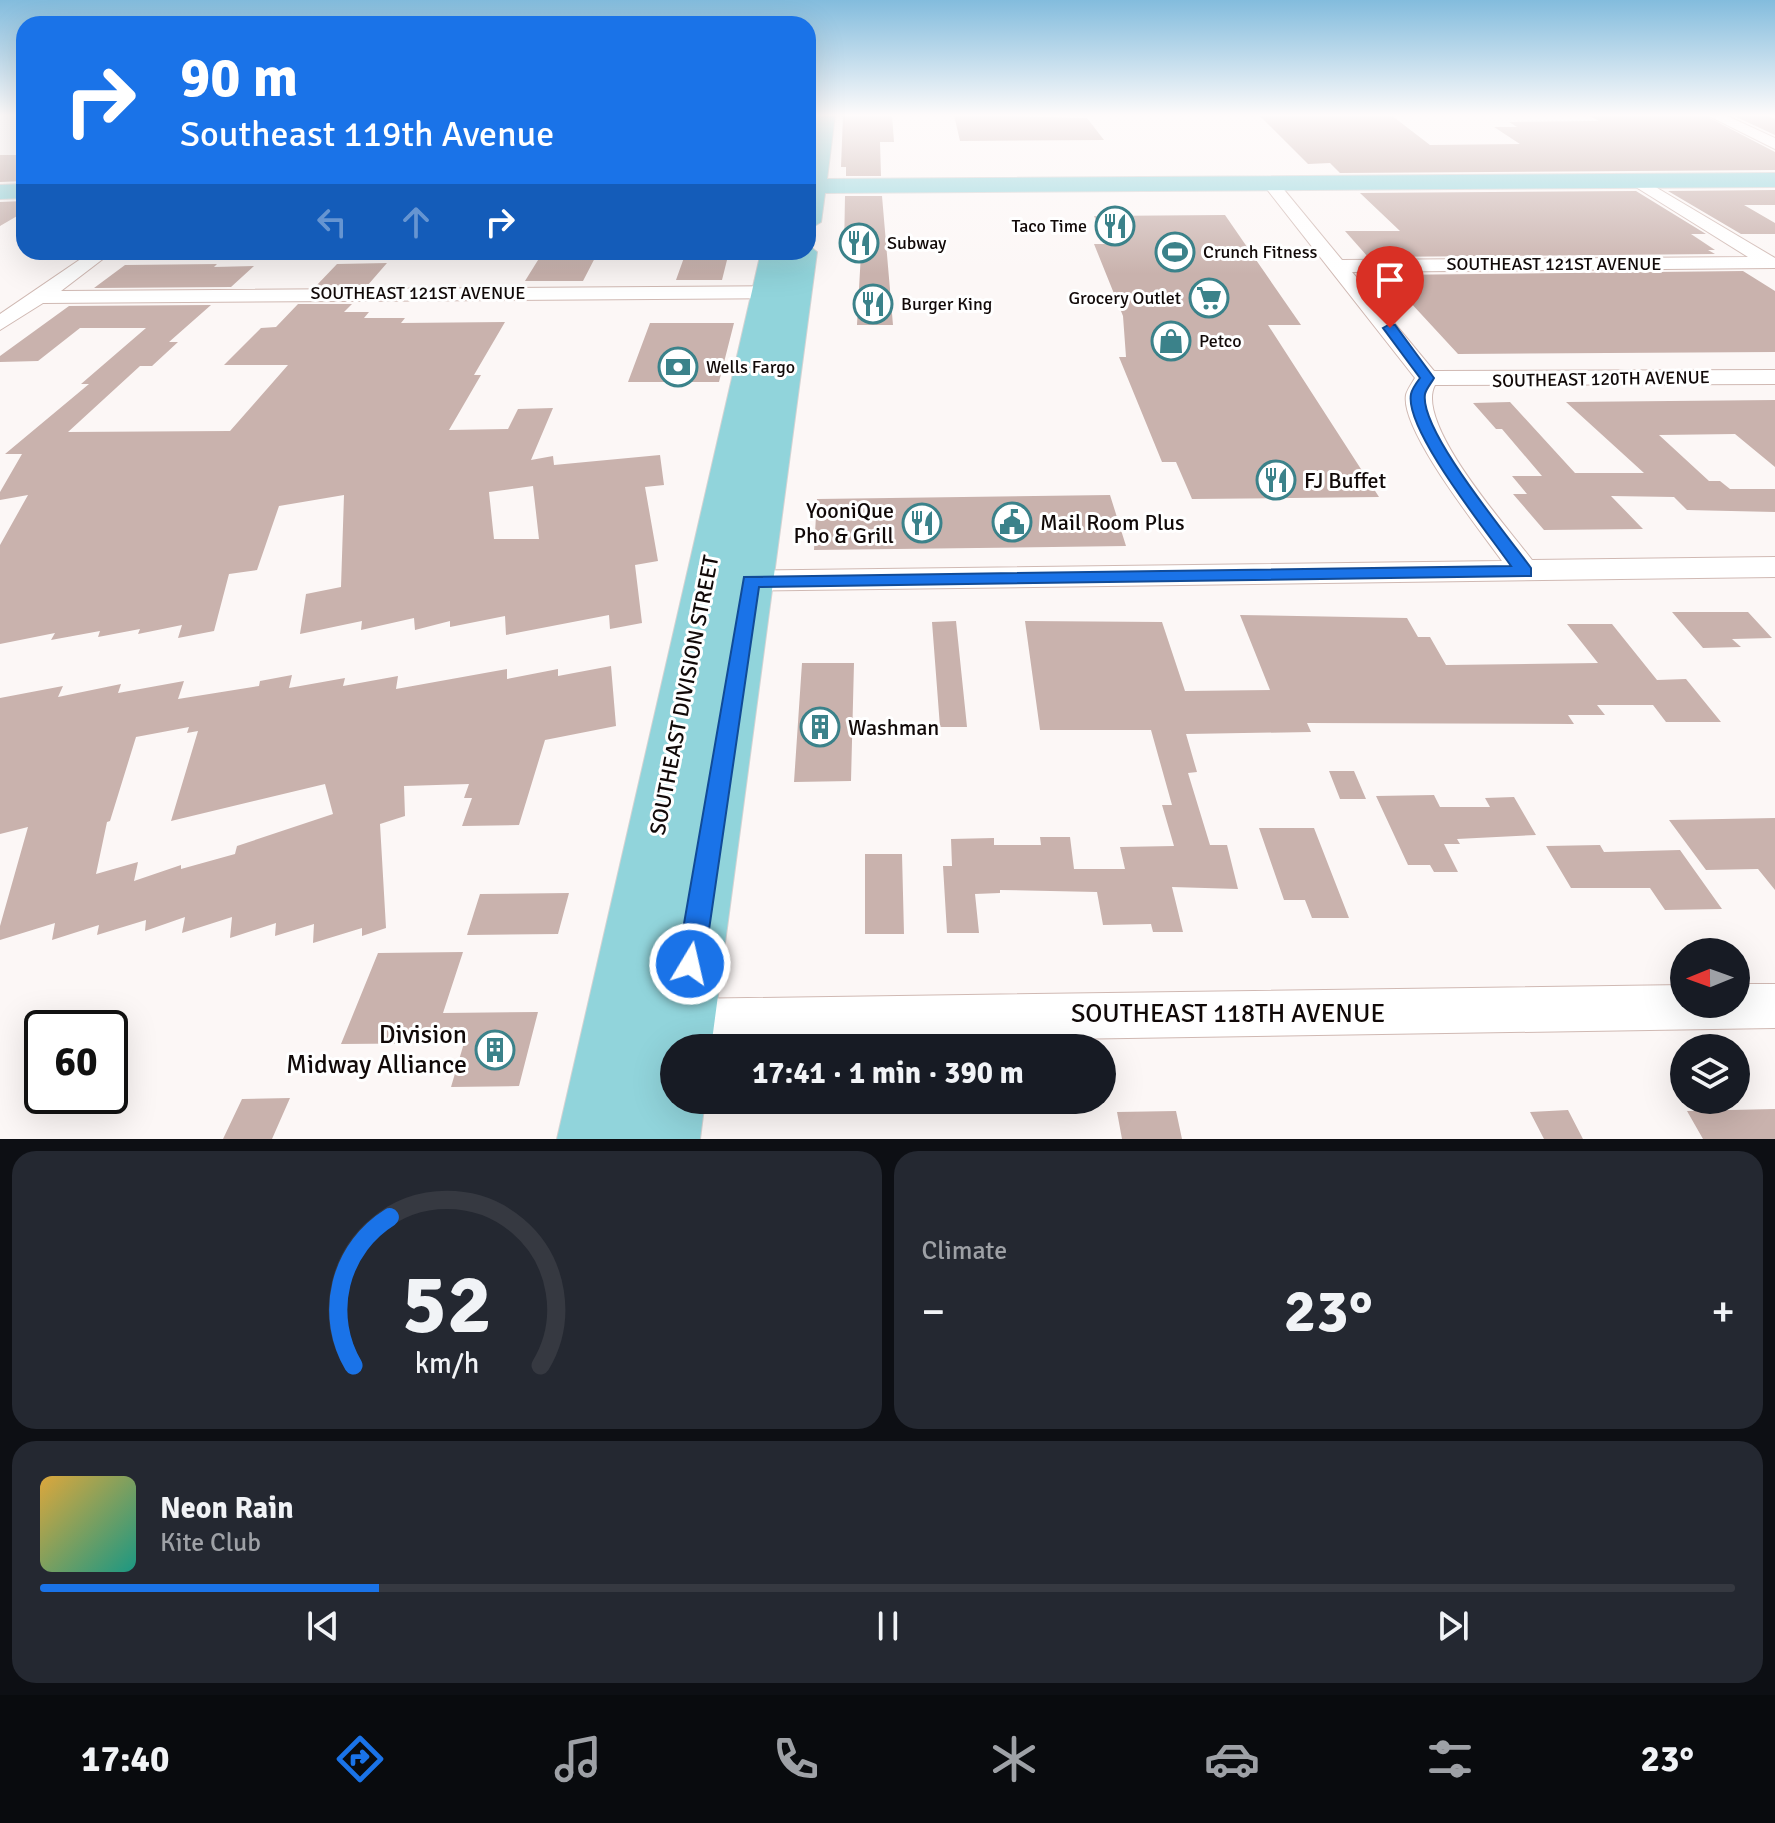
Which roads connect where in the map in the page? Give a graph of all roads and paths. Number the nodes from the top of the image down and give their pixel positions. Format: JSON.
{"nodes":[{"id":1,"x":1775,"y":180,"type":"edge"},
{"id":2,"x":1637,"y":181,"type":"junction"},
{"id":3,"x":1270,"y":183,"type":"junction"},
{"id":4,"x":816,"y":186,"type":"edge"},
{"id":5,"x":92,"y":260,"type":"edge"},
{"id":6,"x":776,"y":260,"type":"edge"},
{"id":7,"x":799,"y":260,"type":"edge"},
{"id":8,"x":1772,"y":264,"type":"edge"},
{"id":9,"x":1339,"y":266,"type":"junction"},
{"id":10,"x":781,"y":292,"type":"junction"},
{"id":11,"x":39,"y":297,"type":"junction"},
{"id":12,"x":0,"y":324,"type":"edge"},
{"id":13,"x":1775,"y":377,"type":"edge"},
{"id":14,"x":1427,"y":378,"type":"junction"},
{"id":15,"x":1775,"y":567,"type":"edge"},
{"id":16,"x":1525,"y":572,"type":"junction"},
{"id":17,"x":729,"y":581,"type":"junction"},
{"id":18,"x":691,"y":662,"type":"junction"},
{"id":19,"x":716,"y":801,"type":"junction"},
{"id":20,"x":1775,"y":1006,"type":"edge"},
{"id":21,"x":680,"y":1034,"type":"edge"},
{"id":22,"x":1026,"y":1034,"type":"edge"},
{"id":23,"x":667,"y":1114,"type":"edge"},
{"id":24,"x":594,"y":1139,"type":"edge"},
{"id":25,"x":663,"y":1139,"type":"edge"}],
"edges":[{"from":1,"to":2,"type":"main road"},
{"from":2,"to":3,"type":"main road"},
{"from":2,"to":8,"type":"street"},
{"from":3,"to":4,"type":"main road"},
{"from":3,"to":9,"type":"street"},
{"from":5,"to":11,"type":"street"},
{"from":6,"to":10,"type":"main road","name":"SOUTHEAST DIVISION STREET"},
{"from":7,"to":10,"type":"main road","name":"SOUTHEAST DIVISION STREET"},
{"from":8,"to":9,"type":"street","name":"SOUTHEAST 121ST AVENUE"},
{"from":9,"to":14,"type":"street"},
{"from":10,"to":11,"type":"street","name":"SOUTHEAST 121ST AVENUE"},
{"from":10,"to":17,"type":"main road","name":"SOUTHEAST DIVISION STREET"},
{"from":11,"to":12,"type":"street"},
{"from":13,"to":14,"type":"street","name":"SOUTHEAST 120TH AVENUE"},
{"from":14,"to":16,"type":"street"},
{"from":15,"to":16,"type":"street"},
{"from":16,"to":17,"type":"street"},
{"from":17,"to":18,"type":"main road","name":"SOUTHEAST DIVISION STREET"},
{"from":17,"to":19,"type":"main road","name":"SOUTHEAST DIVISION STREET"},
{"from":18,"to":19,"type":"main road"},
{"from":18,"to":24,"type":"main road","name":"SOUTHEAST DIVISION STREET"},
{"from":19,"to":21,"type":"main road","name":"SOUTHEAST DIVISION STREET"},
{"from":20,"to":22,"type":"street","name":"SOUTHEAST 118TH AVENUE"},
{"from":23,"to":25,"type":"main road","name":"SOUTHEAST DIVISION STREET"}]}
